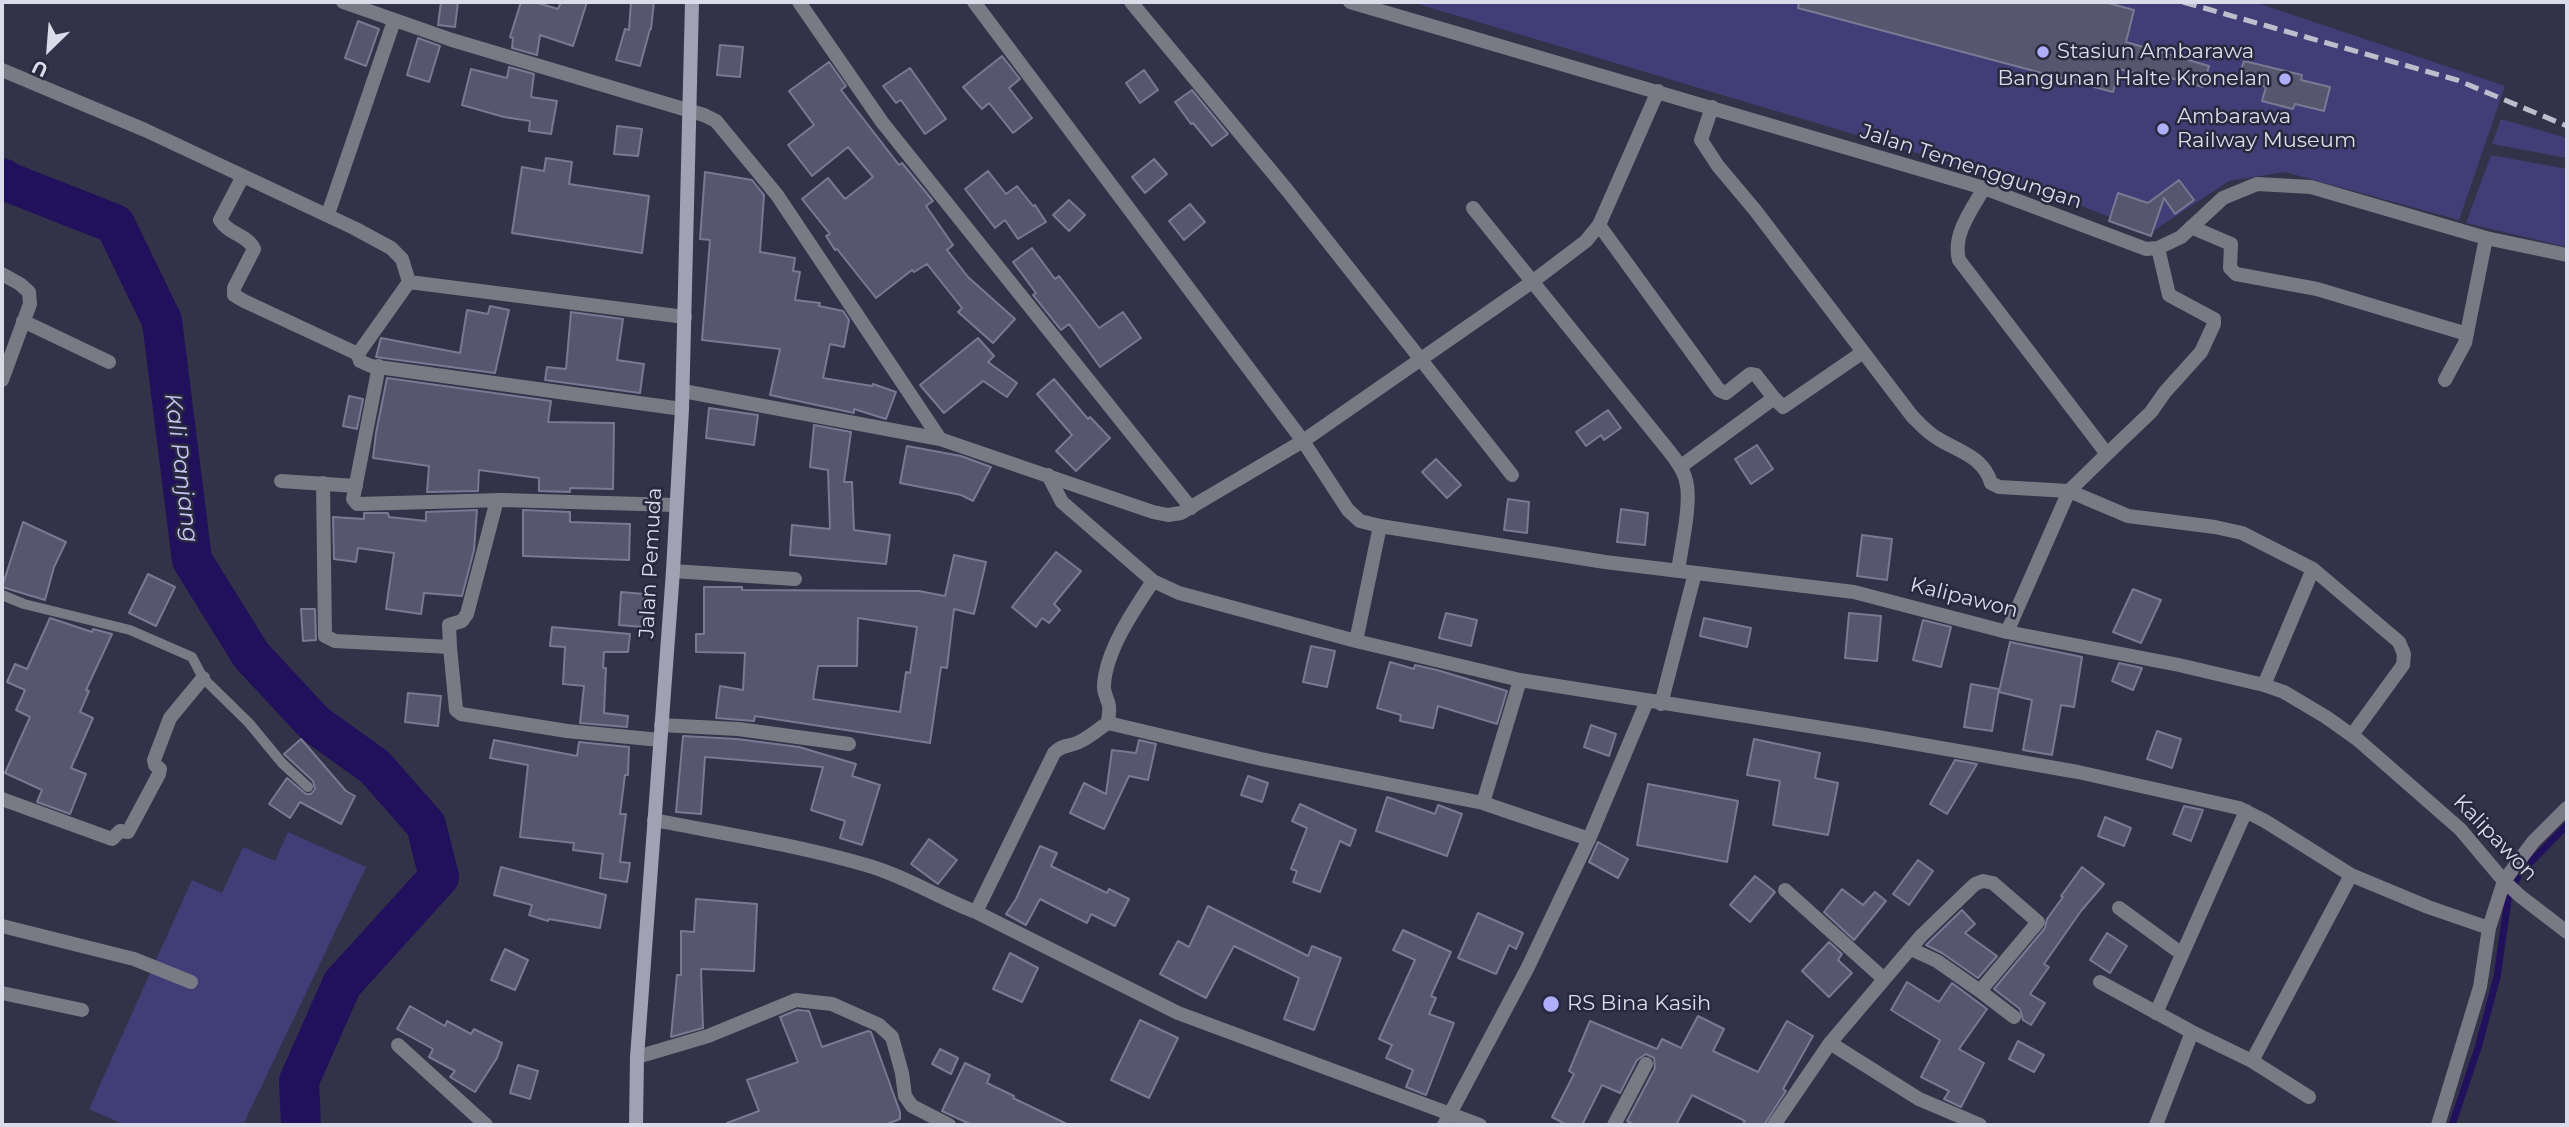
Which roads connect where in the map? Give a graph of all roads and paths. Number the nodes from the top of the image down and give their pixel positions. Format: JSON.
{"nodes":[{"id":1,"x":343,"y":2,"type":"edge"},
{"id":2,"x":692,"y":2,"type":"edge"},
{"id":3,"x":799,"y":2,"type":"edge"},
{"id":4,"x":974,"y":2,"type":"edge"},
{"id":5,"x":1131,"y":2,"type":"edge"},
{"id":6,"x":1350,"y":2,"type":"edge"},
{"id":7,"x":394,"y":21,"type":"junction"},
{"id":8,"x":2,"y":70,"type":"edge"},
{"id":9,"x":1658,"y":91,"type":"junction"},
{"id":10,"x":1712,"y":107,"type":"junction"},
{"id":11,"x":689,"y":111,"type":"junction"},
{"id":12,"x":243,"y":176,"type":"junction"},
{"id":13,"x":1984,"y":188,"type":"junction"},
{"id":14,"x":1472,"y":208,"type":"dead end"},
{"id":15,"x":328,"y":214,"type":"junction"},
{"id":16,"x":1599,"y":225,"type":"junction"},
{"id":17,"x":2192,"y":227,"type":"junction"},
{"id":18,"x":2486,"y":238,"type":"junction"},
{"id":19,"x":2158,"y":248,"type":"junction"},
{"id":20,"x":2567,"y":255,"type":"edge"},
{"id":21,"x":2,"y":274,"type":"edge"},
{"id":22,"x":409,"y":282,"type":"junction"},
{"id":23,"x":1532,"y":282,"type":"junction"},
{"id":24,"x":685,"y":317,"type":"junction"},
{"id":25,"x":23,"y":321,"type":"junction"},
{"id":26,"x":2467,"y":334,"type":"junction"},
{"id":27,"x":1863,"y":352,"type":"junction"},
{"id":28,"x":358,"y":354,"type":"junction"},
{"id":29,"x":1420,"y":360,"type":"junction"},
{"id":30,"x":109,"y":362,"type":"dead end"},
{"id":31,"x":379,"y":366,"type":"junction"},
{"id":32,"x":2,"y":380,"type":"edge"},
{"id":33,"x":2445,"y":380,"type":"dead end"},
{"id":34,"x":683,"y":391,"type":"junction"},
{"id":35,"x":1774,"y":398,"type":"junction"},
{"id":36,"x":682,"y":409,"type":"junction"},
{"id":37,"x":940,"y":439,"type":"junction"},
{"id":38,"x":1303,"y":441,"type":"junction"},
{"id":39,"x":2107,"y":454,"type":"junction"},
{"id":40,"x":1680,"y":467,"type":"junction"},
{"id":41,"x":1048,"y":475,"type":"junction"},
{"id":42,"x":1512,"y":475,"type":"dead end"},
{"id":43,"x":281,"y":481,"type":"dead end"},
{"id":44,"x":323,"y":483,"type":"junction"},
{"id":45,"x":356,"y":486,"type":"junction"},
{"id":46,"x":2070,"y":491,"type":"junction"},
{"id":47,"x":497,"y":500,"type":"junction"},
{"id":48,"x":676,"y":505,"type":"junction"},
{"id":49,"x":1191,"y":508,"type":"junction"},
{"id":50,"x":1380,"y":526,"type":"junction"},
{"id":51,"x":2313,"y":569,"type":"junction"},
{"id":52,"x":673,"y":571,"type":"junction"},
{"id":53,"x":1678,"y":571,"type":"junction"},
{"id":54,"x":1695,"y":573,"type":"junction"},
{"id":55,"x":795,"y":579,"type":"dead end"},
{"id":56,"x":1153,"y":581,"type":"junction"},
{"id":57,"x":2,"y":595,"type":"edge"},
{"id":58,"x":2007,"y":632,"type":"junction"},
{"id":59,"x":1356,"y":641,"type":"junction"},
{"id":60,"x":450,"y":647,"type":"junction"},
{"id":61,"x":203,"y":678,"type":"junction"},
{"id":62,"x":1520,"y":680,"type":"junction"},
{"id":63,"x":2264,"y":685,"type":"junction"},
{"id":64,"x":1654,"y":702,"type":"junction"},
{"id":65,"x":1108,"y":723,"type":"junction"},
{"id":66,"x":661,"y":733,"type":"junction"},
{"id":67,"x":2352,"y":735,"type":"junction"},
{"id":68,"x":849,"y":744,"type":"dead end"},
{"id":69,"x":308,"y":787,"type":"dead end"},
{"id":70,"x":2,"y":799,"type":"edge"},
{"id":71,"x":1483,"y":803,"type":"junction"},
{"id":72,"x":2567,"y":808,"type":"edge"},
{"id":73,"x":2246,"y":811,"type":"junction"},
{"id":74,"x":654,"y":820,"type":"junction"},
{"id":75,"x":1589,"y":839,"type":"junction"},
{"id":76,"x":2351,"y":875,"type":"junction"},
{"id":77,"x":2504,"y":881,"type":"junction"},
{"id":78,"x":1785,"y":890,"type":"dead end"},
{"id":79,"x":2119,"y":908,"type":"dead end"},
{"id":80,"x":976,"y":912,"type":"junction"},
{"id":81,"x":2,"y":926,"type":"edge"},
{"id":82,"x":2489,"y":928,"type":"junction"},
{"id":83,"x":2567,"y":932,"type":"edge"},
{"id":84,"x":1911,"y":949,"type":"junction"},
{"id":85,"x":2182,"y":954,"type":"junction"},
{"id":86,"x":1884,"y":979,"type":"junction"},
{"id":87,"x":191,"y":982,"type":"dead end"},
{"id":88,"x":2100,"y":982,"type":"dead end"},
{"id":89,"x":1980,"y":991,"type":"junction"},
{"id":90,"x":2,"y":993,"type":"edge"},
{"id":91,"x":82,"y":1010,"type":"dead end"},
{"id":92,"x":2156,"y":1013,"type":"junction"},
{"id":93,"x":2014,"y":1017,"type":"dead end"},
{"id":94,"x":2192,"y":1032,"type":"junction"},
{"id":95,"x":1830,"y":1043,"type":"junction"},
{"id":96,"x":398,"y":1045,"type":"dead end"},
{"id":97,"x":636,"y":1057,"type":"junction"},
{"id":98,"x":2252,"y":1061,"type":"junction"},
{"id":99,"x":1646,"y":1063,"type":"dead end"},
{"id":100,"x":2309,"y":1097,"type":"dead end"},
{"id":101,"x":1447,"y":1119,"type":"edge"},
{"id":102,"x":486,"y":1125,"type":"edge"},
{"id":103,"x":636,"y":1125,"type":"edge"},
{"id":104,"x":949,"y":1125,"type":"edge"},
{"id":105,"x":1480,"y":1125,"type":"edge"},
{"id":106,"x":1615,"y":1125,"type":"edge"},
{"id":107,"x":1774,"y":1125,"type":"edge"},
{"id":108,"x":1980,"y":1125,"type":"edge"},
{"id":109,"x":2156,"y":1125,"type":"edge"},
{"id":110,"x":2438,"y":1125,"type":"edge"}],
"edges":[{"from":1,"to":7,"type":"street"},
{"from":2,"to":11,"type":"main road","name":"Jalan Pemuda"},
{"from":3,"to":49,"type":"street"},
{"from":4,"to":38,"type":"street","name":"Kalipawon"},
{"from":5,"to":29,"type":"street"},
{"from":6,"to":9,"type":"street","name":"Jalan Temenggungan"},
{"from":7,"to":11,"type":"street"},
{"from":7,"to":15,"type":"street"},
{"from":8,"to":12,"type":"street"},
{"from":9,"to":10,"type":"street","name":"Jalan Temenggungan"},
{"from":9,"to":16,"type":"street"},
{"from":10,"to":13,"type":"street","name":"Jalan Temenggungan"},
{"from":10,"to":27,"type":"street"},
{"from":11,"to":24,"type":"main road","name":"Jalan Pemuda"},
{"from":11,"to":37,"type":"street"},
{"from":12,"to":15,"type":"street"},
{"from":12,"to":28,"type":"street"},
{"from":13,"to":19,"type":"street","name":"Jalan Temenggungan"},
{"from":13,"to":39,"type":"street"},
{"from":14,"to":23,"type":"street"},
{"from":15,"to":22,"type":"street"},
{"from":16,"to":23,"type":"street"},
{"from":16,"to":35,"type":"street"},
{"from":17,"to":18,"type":"street"},
{"from":17,"to":19,"type":"street"},
{"from":17,"to":26,"type":"street"},
{"from":18,"to":20,"type":"street"},
{"from":18,"to":26,"type":"street"},
{"from":19,"to":39,"type":"street"},
{"from":21,"to":25,"type":"street"},
{"from":22,"to":24,"type":"street"},
{"from":22,"to":28,"type":"street"},
{"from":23,"to":29,"type":"street"},
{"from":23,"to":40,"type":"street"},
{"from":24,"to":34,"type":"main road","name":"Jalan Pemuda"},
{"from":25,"to":30,"type":"street"},
{"from":25,"to":32,"type":"street"},
{"from":26,"to":33,"type":"street"},
{"from":27,"to":35,"type":"street"},
{"from":27,"to":46,"type":"street"},
{"from":28,"to":31,"type":"street"},
{"from":29,"to":38,"type":"street"},
{"from":29,"to":42,"type":"street"},
{"from":31,"to":36,"type":"street"},
{"from":31,"to":45,"type":"street"},
{"from":34,"to":36,"type":"main road","name":"Jalan Pemuda"},
{"from":34,"to":37,"type":"street"},
{"from":35,"to":40,"type":"street"},
{"from":36,"to":48,"type":"main road","name":"Jalan Pemuda"},
{"from":37,"to":41,"type":"street"},
{"from":38,"to":49,"type":"street"},
{"from":38,"to":50,"type":"street","name":"Kalipawon"},
{"from":39,"to":46,"type":"street"},
{"from":40,"to":53,"type":"street"},
{"from":41,"to":49,"type":"street"},
{"from":41,"to":56,"type":"street"},
{"from":43,"to":44,"type":"street"},
{"from":44,"to":45,"type":"street"},
{"from":44,"to":60,"type":"street"},
{"from":45,"to":47,"type":"street"},
{"from":46,"to":51,"type":"street"},
{"from":46,"to":58,"type":"street"},
{"from":47,"to":48,"type":"street"},
{"from":47,"to":60,"type":"street"},
{"from":48,"to":52,"type":"main road","name":"Jalan Pemuda"},
{"from":50,"to":53,"type":"street","name":"Kalipawon"},
{"from":50,"to":59,"type":"street"},
{"from":51,"to":63,"type":"street"},
{"from":51,"to":67,"type":"street"},
{"from":52,"to":55,"type":"street"},
{"from":52,"to":66,"type":"main road","name":"Jalan Pemuda"},
{"from":53,"to":54,"type":"street","name":"Kalipawon"},
{"from":54,"to":58,"type":"street","name":"Kalipawon"},
{"from":54,"to":64,"type":"street"},
{"from":56,"to":59,"type":"street"},
{"from":56,"to":65,"type":"street"},
{"from":57,"to":61,"type":"lane"},
{"from":58,"to":63,"type":"street","name":"Kalipawon"},
{"from":59,"to":62,"type":"street"},
{"from":60,"to":66,"type":"street"},
{"from":61,"to":69,"type":"lane"},
{"from":61,"to":70,"type":"street"},
{"from":62,"to":64,"type":"street"},
{"from":62,"to":71,"type":"street"},
{"from":63,"to":67,"type":"street","name":"Kalipawon"},
{"from":64,"to":73,"type":"street"},
{"from":64,"to":75,"type":"street"},
{"from":65,"to":71,"type":"street"},
{"from":65,"to":80,"type":"street"},
{"from":66,"to":68,"type":"street"},
{"from":66,"to":74,"type":"main road","name":"Jalan Pemuda"},
{"from":67,"to":77,"type":"street","name":"Kalipawon"},
{"from":71,"to":75,"type":"street"},
{"from":72,"to":77,"type":"street"},
{"from":73,"to":76,"type":"street"},
{"from":73,"to":85,"type":"street"},
{"from":74,"to":80,"type":"street"},
{"from":74,"to":97,"type":"main road","name":"Jalan Pemuda"},
{"from":75,"to":101,"type":"street"},
{"from":76,"to":82,"type":"street"},
{"from":76,"to":98,"type":"street"},
{"from":77,"to":82,"type":"street"},
{"from":77,"to":83,"type":"street","name":"Kalipawon"},
{"from":78,"to":86,"type":"street"},
{"from":79,"to":85,"type":"street"},
{"from":80,"to":101,"type":"street"},
{"from":81,"to":87,"type":"street"},
{"from":82,"to":110,"type":"street"},
{"from":84,"to":86,"type":"street"},
{"from":84,"to":89,"type":"street"},
{"from":84,"to":89,"type":"street"},
{"from":85,"to":92,"type":"street"},
{"from":86,"to":95,"type":"street"},
{"from":88,"to":92,"type":"street"},
{"from":89,"to":93,"type":"street"},
{"from":90,"to":91,"type":"street"},
{"from":92,"to":94,"type":"street"},
{"from":94,"to":98,"type":"street"},
{"from":94,"to":109,"type":"street"},
{"from":95,"to":107,"type":"street"},
{"from":95,"to":108,"type":"street"},
{"from":96,"to":102,"type":"street"},
{"from":97,"to":103,"type":"main road","name":"Jalan Pemuda"},
{"from":97,"to":104,"type":"street"},
{"from":98,"to":100,"type":"street"},
{"from":99,"to":106,"type":"street"},
{"from":101,"to":105,"type":"street"}]}
